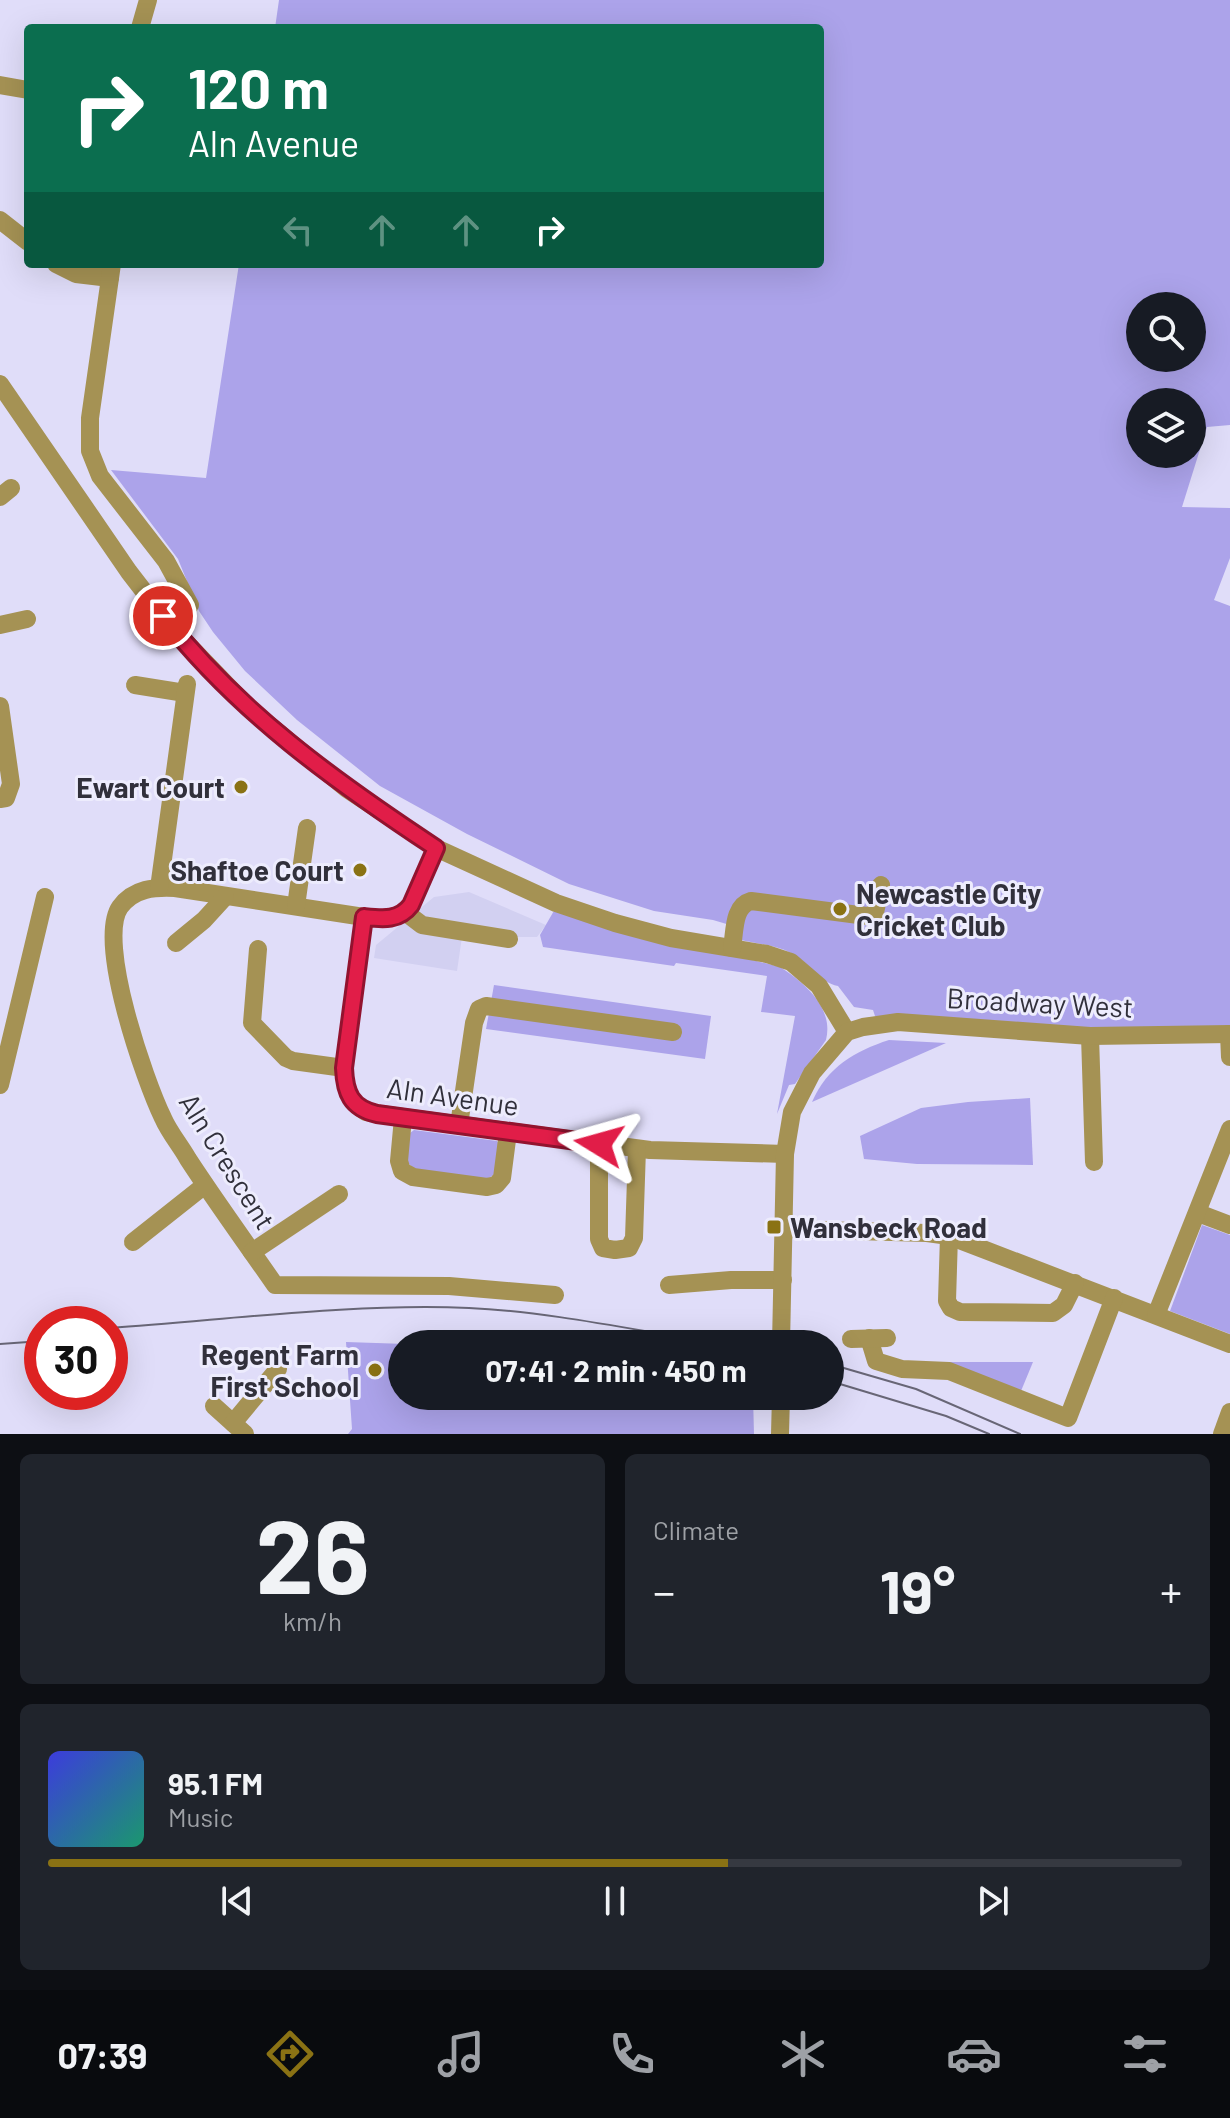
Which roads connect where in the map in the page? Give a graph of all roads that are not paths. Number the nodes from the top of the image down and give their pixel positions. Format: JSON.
{"nodes":[{"id":1,"x":148,"y":0,"type":"edge"},
{"id":2,"x":141,"y":24,"type":"edge"},
{"id":3,"x":0,"y":85,"type":"edge"},
{"id":4,"x":24,"y":89,"type":"edge"},
{"id":5,"x":0,"y":220,"type":"edge"},
{"id":6,"x":24,"y":239,"type":"edge"},
{"id":7,"x":64,"y":268,"type":"edge"},
{"id":8,"x":111,"y":271,"type":"edge"},
{"id":9,"x":0,"y":384,"type":"edge"},
{"id":10,"x":197,"y":573,"type":"dead end"},
{"id":11,"x":180,"y":584,"type":"junction"},
{"id":12,"x":190,"y":605,"type":"dead end"},
{"id":13,"x":27,"y":619,"type":"dead end"},
{"id":14,"x":0,"y":625,"type":"edge"},
{"id":15,"x":135,"y":685,"type":"dead end"},
{"id":16,"x":0,"y":706,"type":"edge"},
{"id":17,"x":3,"y":798,"type":"edge"},
{"id":18,"x":307,"y":828,"type":"dead end"},
{"id":19,"x":436,"y":848,"type":"junction"},
{"id":20,"x":881,"y":885,"type":"dead end"},
{"id":21,"x":159,"y":888,"type":"junction"},
{"id":22,"x":45,"y":897,"type":"dead end"},
{"id":23,"x":225,"y":897,"type":"junction"},
{"id":24,"x":296,"y":906,"type":"junction"},
{"id":25,"x":405,"y":912,"type":"junction"},
{"id":26,"x":364,"y":917,"type":"junction"},
{"id":27,"x":509,"y":939,"type":"dead end"},
{"id":28,"x":176,"y":943,"type":"dead end"},
{"id":29,"x":732,"y":948,"type":"junction"},
{"id":30,"x":258,"y":949,"type":"dead end"},
{"id":31,"x":673,"y":1032,"type":"dead end"},
{"id":32,"x":847,"y":1032,"type":"junction"},
{"id":33,"x":1229,"y":1034,"type":"edge"},
{"id":34,"x":1090,"y":1036,"type":"junction"},
{"id":35,"x":1230,"y":1057,"type":"edge"},
{"id":36,"x":344,"y":1068,"type":"junction"},
{"id":37,"x":0,"y":1085,"type":"edge"},
{"id":38,"x":403,"y":1118,"type":"junction"},
{"id":39,"x":459,"y":1125,"type":"junction"},
{"id":40,"x":1230,"y":1129,"type":"edge"},
{"id":41,"x":508,"y":1132,"type":"junction"},
{"id":42,"x":599,"y":1144,"type":"junction"},
{"id":43,"x":637,"y":1149,"type":"junction"},
{"id":44,"x":785,"y":1154,"type":"junction"},
{"id":45,"x":1094,"y":1162,"type":"dead end"},
{"id":46,"x":205,"y":1185,"type":"junction"},
{"id":47,"x":339,"y":1194,"type":"dead end"},
{"id":48,"x":1198,"y":1213,"type":"junction"},
{"id":49,"x":1230,"y":1225,"type":"edge"},
{"id":50,"x":784,"y":1229,"type":"junction"},
{"id":51,"x":949,"y":1236,"type":"junction"},
{"id":52,"x":133,"y":1242,"type":"dead end"},
{"id":53,"x":252,"y":1252,"type":"junction"},
{"id":54,"x":783,"y":1280,"type":"junction"},
{"id":55,"x":1075,"y":1283,"type":"junction"},
{"id":56,"x":669,"y":1285,"type":"dead end"},
{"id":57,"x":555,"y":1295,"type":"dead end"},
{"id":58,"x":1114,"y":1298,"type":"junction"},
{"id":59,"x":1156,"y":1315,"type":"junction"},
{"id":60,"x":781,"y":1330,"type":"edge"},
{"id":61,"x":869,"y":1338,"type":"dead end"},
{"id":62,"x":1230,"y":1344,"type":"edge"},
{"id":63,"x":278,"y":1369,"type":"dead end"},
{"id":64,"x":214,"y":1406,"type":"dead end"},
{"id":65,"x":781,"y":1410,"type":"edge"},
{"id":66,"x":1230,"y":1412,"type":"edge"},
{"id":67,"x":239,"y":1428,"type":"edge"},
{"id":68,"x":780,"y":1434,"type":"edge"},
{"id":69,"x":1222,"y":1434,"type":"edge"}],
"edges":[{"from":1,"to":2,"type":"street"},
{"from":3,"to":4,"type":"street"},
{"from":5,"to":6,"type":"street"},
{"from":7,"to":8,"type":"street"},
{"from":8,"to":11,"type":"street"},
{"from":9,"to":19,"type":"street"},
{"from":10,"to":11,"type":"street"},
{"from":11,"to":12,"type":"street"},
{"from":13,"to":14,"type":"street"},
{"from":15,"to":21,"type":"street"},
{"from":16,"to":17,"type":"street"},
{"from":18,"to":24,"type":"street"},
{"from":19,"to":25,"type":"street"},
{"from":19,"to":29,"type":"street"},
{"from":20,"to":29,"type":"street"},
{"from":21,"to":23,"type":"street"},
{"from":21,"to":46,"type":"street","name":"Aln Crescent"},
{"from":22,"to":37,"type":"street"},
{"from":23,"to":24,"type":"street"},
{"from":23,"to":28,"type":"street"},
{"from":24,"to":26,"type":"street"},
{"from":25,"to":26,"type":"street"},
{"from":25,"to":27,"type":"street"},
{"from":26,"to":36,"type":"street","name":"Aln Avenue"},
{"from":29,"to":32,"type":"street"},
{"from":30,"to":36,"type":"street"},
{"from":31,"to":39,"type":"street"},
{"from":32,"to":34,"type":"street","name":"Broadway West"},
{"from":32,"to":44,"type":"street"},
{"from":33,"to":34,"type":"street","name":"Broadway West"},
{"from":33,"to":35,"type":"street"},
{"from":34,"to":45,"type":"street"},
{"from":36,"to":38,"type":"street","name":"Aln Avenue"},
{"from":38,"to":39,"type":"street","name":"Aln Avenue"},
{"from":38,"to":41,"type":"street"},
{"from":39,"to":41,"type":"street","name":"Aln Avenue"},
{"from":40,"to":48,"type":"street"},
{"from":41,"to":42,"type":"street","name":"Aln Avenue"},
{"from":42,"to":43,"type":"street","name":"Aln Avenue"},
{"from":42,"to":43,"type":"street"},
{"from":43,"to":44,"type":"street","name":"Aln Avenue"},
{"from":44,"to":50,"type":"street"},
{"from":46,"to":52,"type":"street"},
{"from":46,"to":53,"type":"street","name":"Aln Crescent"},
{"from":47,"to":53,"type":"street"},
{"from":48,"to":49,"type":"street"},
{"from":48,"to":59,"type":"street"},
{"from":50,"to":51,"type":"street"},
{"from":50,"to":54,"type":"street"},
{"from":51,"to":55,"type":"street"},
{"from":51,"to":55,"type":"street"},
{"from":53,"to":57,"type":"street","name":"Aln Crescent"},
{"from":54,"to":56,"type":"street"},
{"from":54,"to":60,"type":"street"},
{"from":55,"to":58,"type":"street"},
{"from":58,"to":59,"type":"street"},
{"from":58,"to":61,"type":"street"},
{"from":59,"to":62,"type":"street"},
{"from":63,"to":67,"type":"street"},
{"from":64,"to":67,"type":"street"},
{"from":65,"to":68,"type":"street"},
{"from":66,"to":69,"type":"street"}]}
